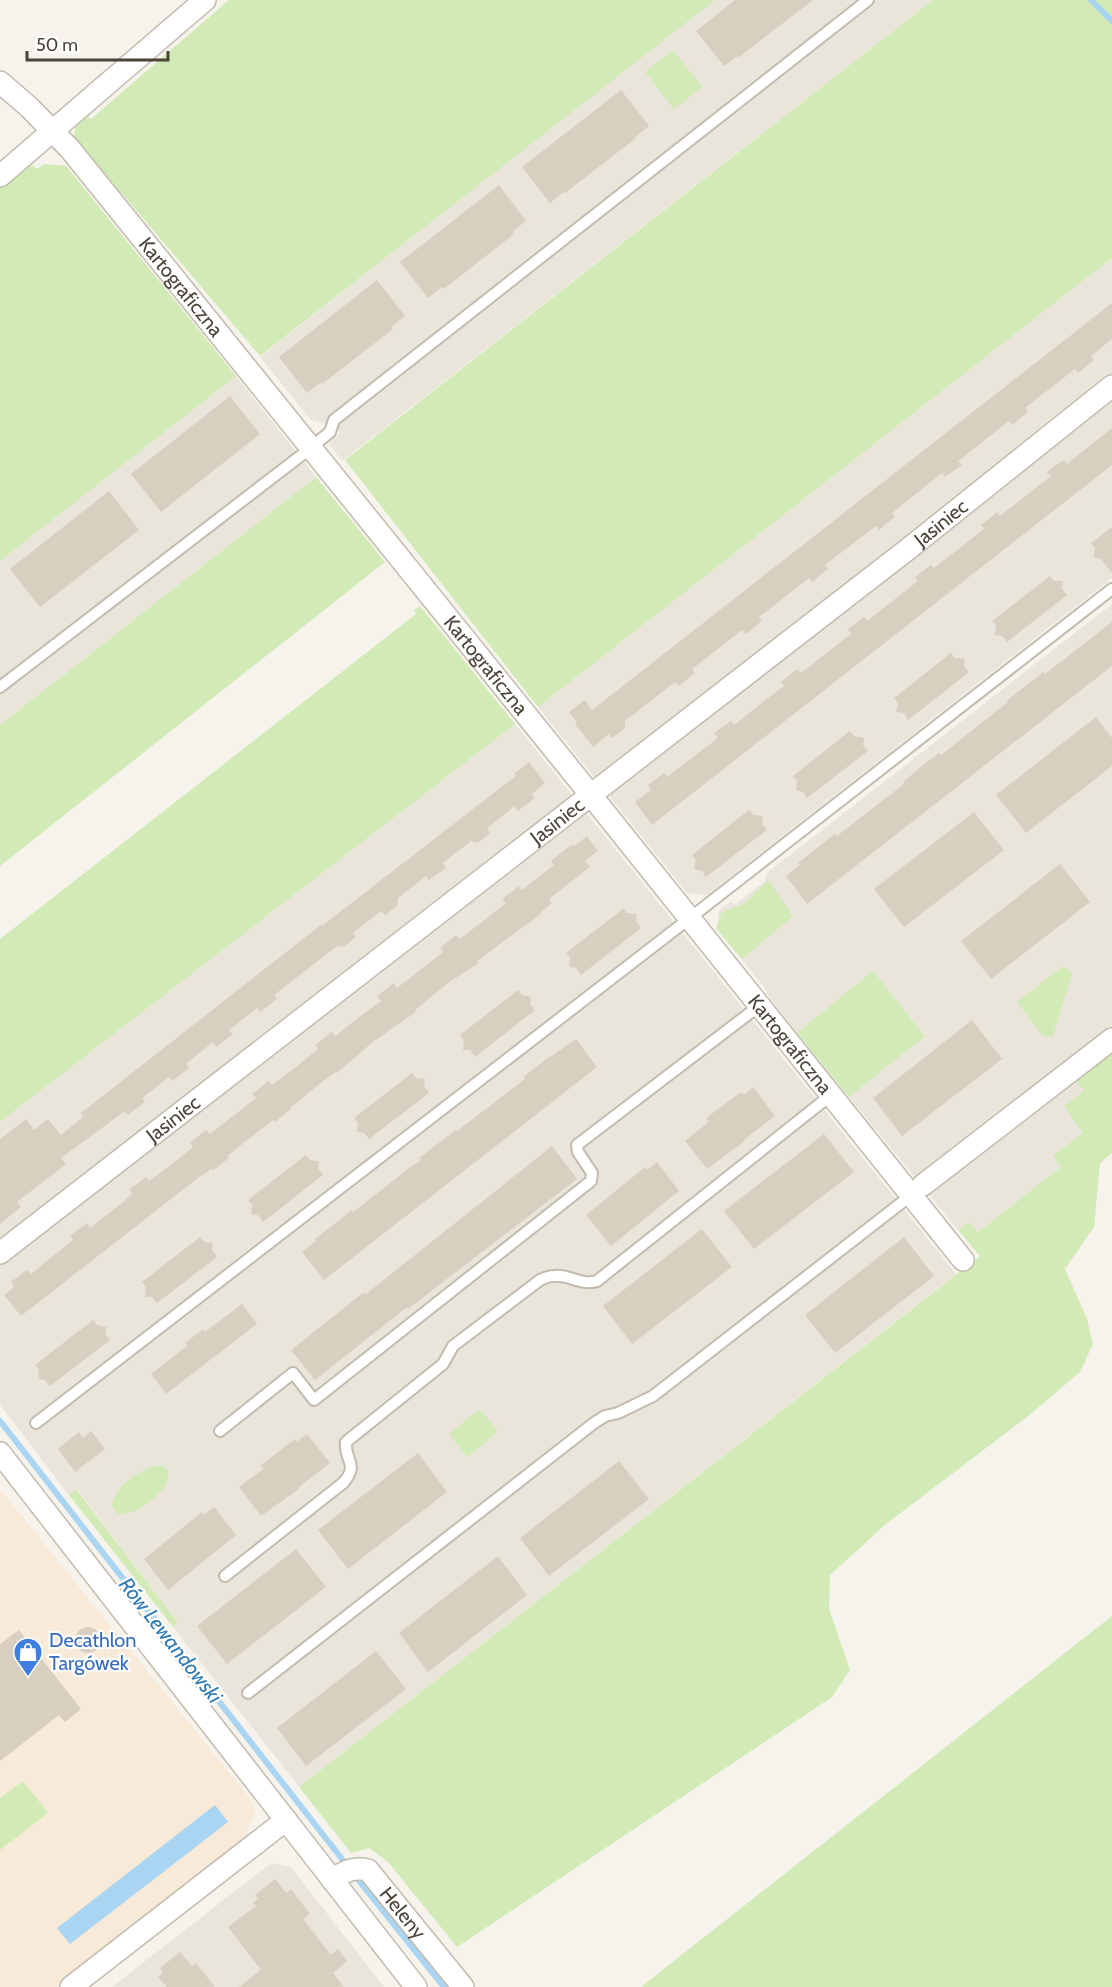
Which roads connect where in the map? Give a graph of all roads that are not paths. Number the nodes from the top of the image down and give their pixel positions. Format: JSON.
{"nodes":[{"id":1,"x":205,"y":0,"type":"edge"},
{"id":2,"x":868,"y":0,"type":"edge"},
{"id":3,"x":0,"y":82,"type":"edge"},
{"id":4,"x":53,"y":131,"type":"junction"},
{"id":5,"x":0,"y":176,"type":"edge"},
{"id":6,"x":1112,"y":386,"type":"edge"},
{"id":7,"x":311,"y":447,"type":"junction"},
{"id":8,"x":1112,"y":589,"type":"edge"},
{"id":9,"x":0,"y":687,"type":"edge"},
{"id":10,"x":590,"y":794,"type":"junction"},
{"id":11,"x":690,"y":919,"type":"junction"},
{"id":12,"x":759,"y":1006,"type":"junction"},
{"id":13,"x":1112,"y":1039,"type":"edge"},
{"id":14,"x":831,"y":1095,"type":"junction"},
{"id":15,"x":917,"y":1190,"type":"junction"},
{"id":16,"x":0,"y":1253,"type":"edge"},
{"id":17,"x":963,"y":1260,"type":"dead end"},
{"id":18,"x":36,"y":1424,"type":"dead end"},
{"id":19,"x":220,"y":1431,"type":"dead end"},
{"id":20,"x":0,"y":1453,"type":"edge"},
{"id":21,"x":225,"y":1576,"type":"dead end"},
{"id":22,"x":248,"y":1693,"type":"dead end"},
{"id":23,"x":286,"y":1820,"type":"junction"},
{"id":24,"x":332,"y":1880,"type":"junction"},
{"id":25,"x":71,"y":1987,"type":"edge"},
{"id":26,"x":416,"y":1987,"type":"edge"},
{"id":27,"x":463,"y":1987,"type":"edge"}],
"edges":[{"from":1,"to":4,"type":"street"},
{"from":2,"to":7,"type":"lane"},
{"from":3,"to":4,"type":"street","name":"Kartograficzna"},
{"from":4,"to":5,"type":"street"},
{"from":4,"to":7,"type":"street","name":"Kartograficzna"},
{"from":6,"to":10,"type":"street","name":"Jasiniec"},
{"from":7,"to":9,"type":"lane"},
{"from":7,"to":10,"type":"street","name":"Kartograficzna"},
{"from":8,"to":11,"type":"lane"},
{"from":10,"to":11,"type":"street","name":"Kartograficzna"},
{"from":10,"to":16,"type":"street","name":"Jasiniec"},
{"from":11,"to":12,"type":"street","name":"Kartograficzna"},
{"from":11,"to":18,"type":"lane"},
{"from":12,"to":14,"type":"street","name":"Kartograficzna"},
{"from":12,"to":19,"type":"lane"},
{"from":13,"to":15,"type":"street"},
{"from":14,"to":15,"type":"street","name":"Kartograficzna"},
{"from":14,"to":21,"type":"lane"},
{"from":15,"to":17,"type":"street","name":"Kartograficzna"},
{"from":15,"to":22,"type":"lane"},
{"from":20,"to":23,"type":"street"},
{"from":23,"to":24,"type":"street"},
{"from":23,"to":25,"type":"street"},
{"from":24,"to":26,"type":"street"},
{"from":24,"to":27,"type":"street","name":"Heleny"}]}
